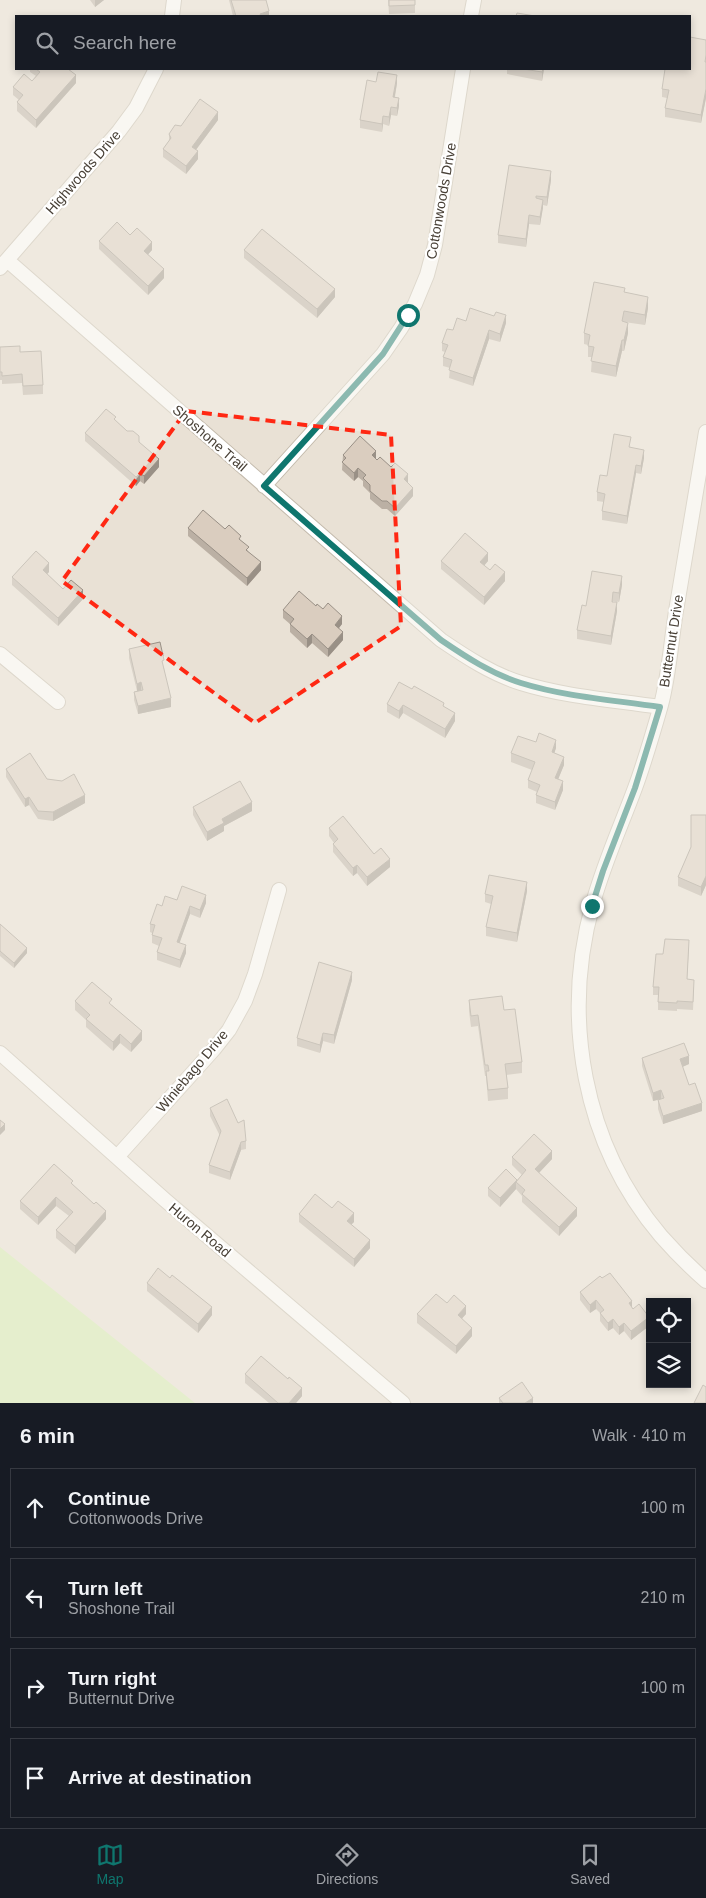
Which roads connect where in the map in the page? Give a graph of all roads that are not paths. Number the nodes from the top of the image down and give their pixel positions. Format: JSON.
{"nodes":[{"id":1,"x":174,"y":0,"type":"edge"},
{"id":2,"x":474,"y":0,"type":"edge"},
{"id":3,"x":172,"y":15,"type":"edge"},
{"id":4,"x":472,"y":15,"type":"edge"},
{"id":5,"x":155,"y":70,"type":"edge"},
{"id":6,"x":463,"y":70,"type":"edge"},
{"id":7,"x":4,"y":264,"type":"edge"},
{"id":8,"x":706,"y":432,"type":"edge"},
{"id":9,"x":264,"y":486,"type":"junction"},
{"id":10,"x":0,"y":654,"type":"edge"},
{"id":11,"x":58,"y":702,"type":"dead end"},
{"id":12,"x":660,"y":707,"type":"junction"},
{"id":13,"x":279,"y":890,"type":"dead end"},
{"id":14,"x":0,"y":1053,"type":"edge"},
{"id":15,"x":117,"y":1158,"type":"junction"},
{"id":16,"x":706,"y":1281,"type":"edge"},
{"id":17,"x":403,"y":1403,"type":"edge"}],
"edges":[{"from":1,"to":3,"type":"street"},
{"from":2,"to":4,"type":"street"},
{"from":5,"to":7,"type":"street","name":"Highwoods Drive"},
{"from":6,"to":9,"type":"street","name":"Cottonwoods Drive"},
{"from":7,"to":9,"type":"street","name":"Shoshone Trail"},
{"from":8,"to":12,"type":"street","name":"Butternut Drive"},
{"from":9,"to":12,"type":"street","name":"Shoshone Trail"},
{"from":10,"to":11,"type":"street"},
{"from":12,"to":16,"type":"street","name":"Butternut Drive"},
{"from":13,"to":15,"type":"street","name":"Winiebago Drive"},
{"from":14,"to":15,"type":"street","name":"Huron Road"},
{"from":15,"to":17,"type":"street","name":"Huron Road"}]}
